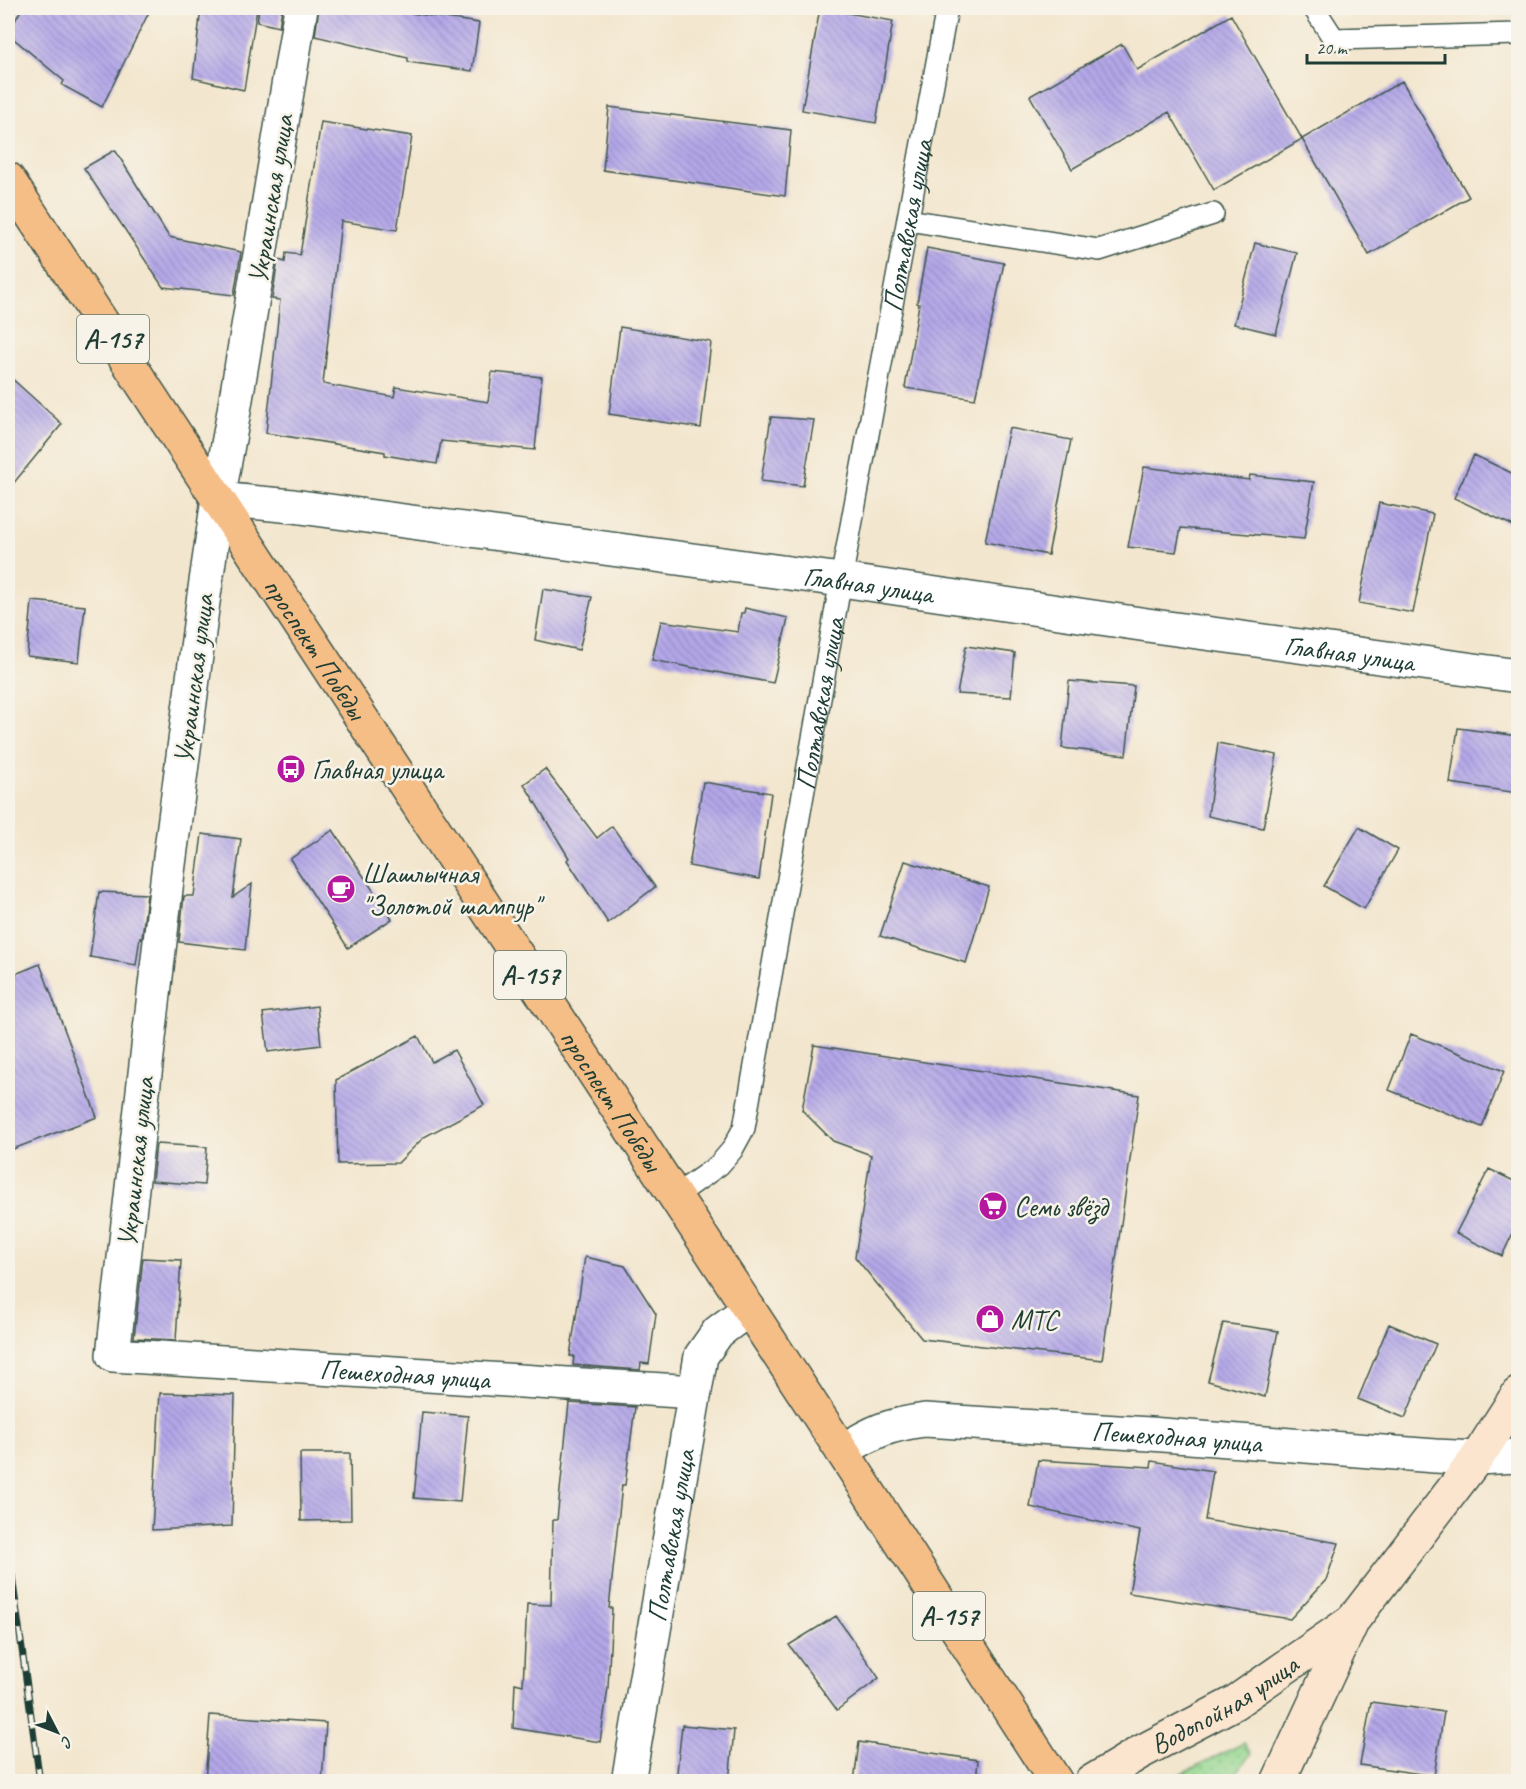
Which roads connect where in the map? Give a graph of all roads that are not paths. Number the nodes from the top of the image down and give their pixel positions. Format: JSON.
{"nodes":[{"id":1,"x":301,"y":8,"type":"edge"},
{"id":2,"x":947,"y":8,"type":"edge"},
{"id":3,"x":1314,"y":8,"type":"edge"},
{"id":4,"x":1518,"y":34,"type":"edge"},
{"id":5,"x":8,"y":179,"type":"edge"},
{"id":6,"x":1213,"y":214,"type":"dead end"},
{"id":7,"x":908,"y":219,"type":"junction"},
{"id":8,"x":218,"y":499,"type":"junction"},
{"id":9,"x":841,"y":580,"type":"junction"},
{"id":10,"x":1518,"y":676,"type":"edge"},
{"id":11,"x":675,"y":1196,"type":"junction"},
{"id":12,"x":749,"y":1309,"type":"junction"},
{"id":13,"x":113,"y":1355,"type":"joint"},
{"id":14,"x":695,"y":1392,"type":"junction"},
{"id":15,"x":1518,"y":1394,"type":"edge"},
{"id":16,"x":842,"y":1451,"type":"junction"},
{"id":17,"x":1518,"y":1456,"type":"edge"},
{"id":18,"x":1477,"y":1458,"type":"junction"},
{"id":19,"x":1353,"y":1620,"type":"junction"},
{"id":20,"x":628,"y":1782,"type":"edge"},
{"id":21,"x":1056,"y":1782,"type":"edge"},
{"id":22,"x":1091,"y":1782,"type":"edge"},
{"id":23,"x":1278,"y":1782,"type":"edge"}],
"edges":[{"from":1,"to":8,"type":"street","name":"Украинская улица"},
{"from":2,"to":7,"type":"lane","name":"Полтавская улица"},
{"from":3,"to":4,"type":"lane"},
{"from":5,"to":8,"type":"main road","name":"проспект Победы","number":"А-157"},
{"from":6,"to":7,"type":"lane"},
{"from":7,"to":9,"type":"lane","name":"Полтавская улица"},
{"from":8,"to":9,"type":"street","name":"Главная улица"},
{"from":8,"to":11,"type":"main road","name":"проспект Победы","number":"А-157"},
{"from":8,"to":13,"type":"street","name":"Украинская улица"},
{"from":9,"to":10,"type":"street","name":"Главная улица"},
{"from":9,"to":11,"type":"lane","name":"Полтавская улица"},
{"from":11,"to":12,"type":"main road","name":"проспект Победы","number":"А-157"},
{"from":12,"to":14,"type":"street","name":"Полтавская улица"},
{"from":12,"to":16,"type":"main road","name":"проспект Победы","number":"А-157"},
{"from":13,"to":14,"type":"street","name":"Пешеходная улица"},
{"from":14,"to":20,"type":"street","name":"Полтавская улица"},
{"from":15,"to":18,"type":"main road","name":"Водопойная улица"},
{"from":16,"to":18,"type":"street","name":"Пешеходная улица"},
{"from":16,"to":21,"type":"main road","name":"проспект Победы","number":"А-157"},
{"from":17,"to":18,"type":"street","name":"Пешеходная улица"},
{"from":18,"to":19,"type":"main road","name":"Водопойная улица"},
{"from":19,"to":22,"type":"main road","name":"Водопойная улица"},
{"from":19,"to":23,"type":"main road","name":"Водопойная улица"}]}
